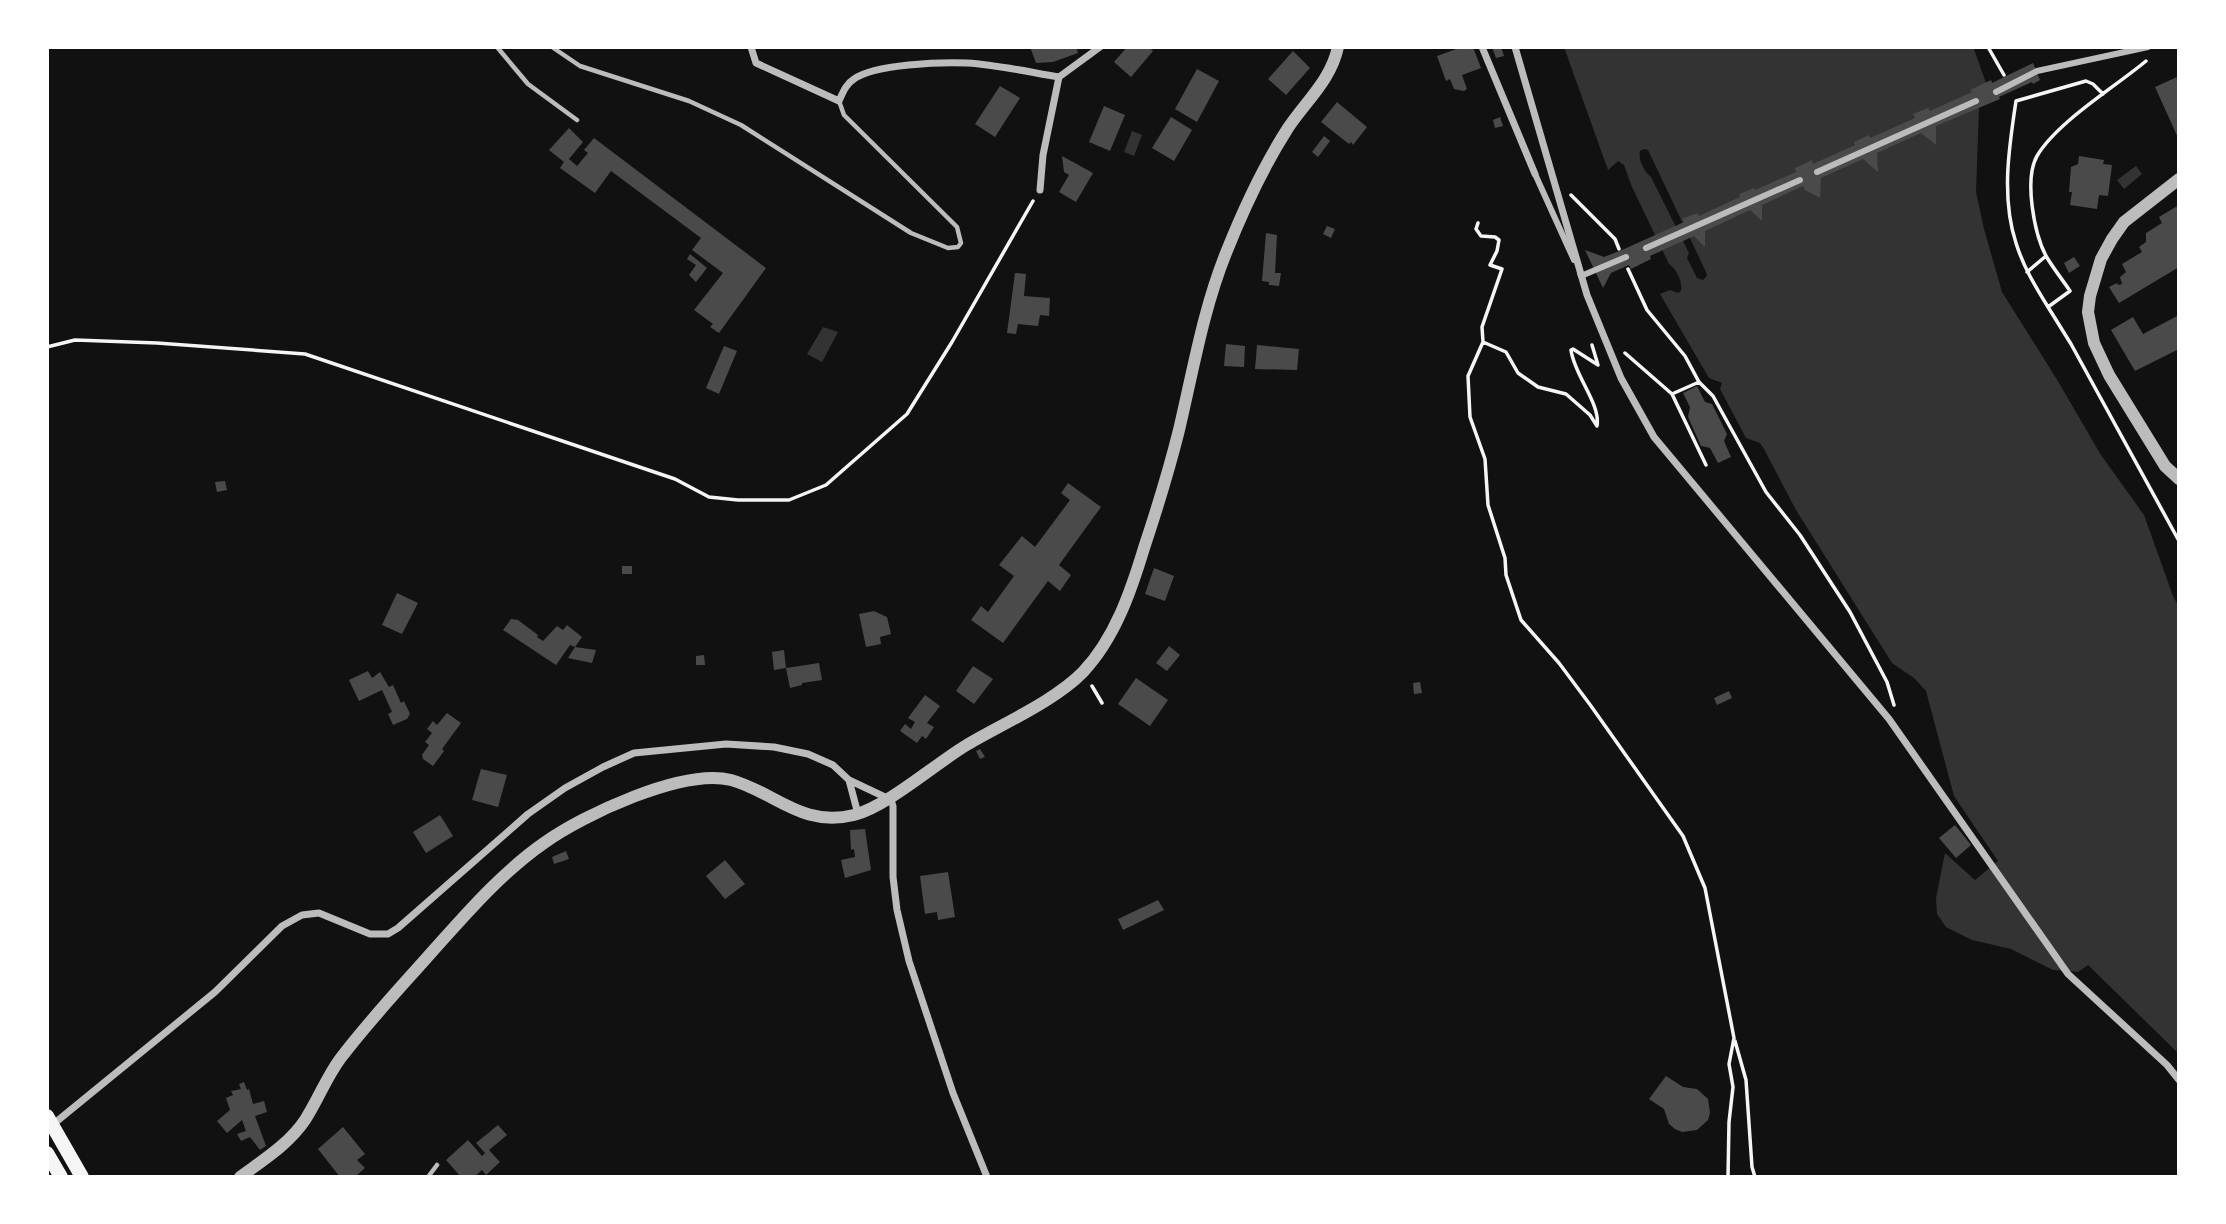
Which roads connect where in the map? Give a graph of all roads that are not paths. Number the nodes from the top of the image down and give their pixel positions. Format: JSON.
{"nodes":[{"id":1,"x":497,"y":47,"type":"edge"},
{"id":2,"x":552,"y":47,"type":"edge"},
{"id":3,"x":751,"y":47,"type":"edge"},
{"id":4,"x":1100,"y":47,"type":"edge"},
{"id":5,"x":1482,"y":47,"type":"edge"},
{"id":6,"x":1515,"y":47,"type":"edge"},
{"id":7,"x":1341,"y":49,"type":"edge"},
{"id":8,"x":2148,"y":51,"type":"edge"},
{"id":9,"x":1059,"y":77,"type":"junction"},
{"id":10,"x":1996,"y":92,"type":"dead end"},
{"id":11,"x":839,"y":100,"type":"junction"},
{"id":12,"x":1976,"y":101,"type":"dead end"},
{"id":13,"x":577,"y":120,"type":"dead end"},
{"id":14,"x":1817,"y":172,"type":"dead end"},
{"id":15,"x":1535,"y":174,"type":"joint"},
{"id":16,"x":2179,"y":179,"type":"edge"},
{"id":17,"x":1800,"y":180,"type":"dead end"},
{"id":18,"x":1040,"y":190,"type":"road end"},
{"id":19,"x":1646,"y":248,"type":"dead end"},
{"id":20,"x":1626,"y":257,"type":"dead end"},
{"id":21,"x":1581,"y":276,"type":"junction"},
{"id":22,"x":2179,"y":480,"type":"edge"},
{"id":23,"x":849,"y":780,"type":"junction"},
{"id":24,"x":889,"y":797,"type":"junction"},
{"id":25,"x":859,"y":814,"type":"junction"},
{"id":26,"x":2179,"y":1080,"type":"edge"},
{"id":27,"x":47,"y":1116,"type":"edge"},
{"id":28,"x":47,"y":1129,"type":"edge"},
{"id":29,"x":47,"y":1153,"type":"edge"},
{"id":30,"x":437,"y":1165,"type":"dead end"},
{"id":31,"x":61,"y":1177,"type":"edge"},
{"id":32,"x":82,"y":1177,"type":"edge"},
{"id":33,"x":240,"y":1177,"type":"edge"},
{"id":34,"x":428,"y":1177,"type":"edge"},
{"id":35,"x":987,"y":1177,"type":"edge"}],
"edges":[{"from":1,"to":13,"type":"lane"},
{"from":2,"to":11,"type":"lane"},
{"from":3,"to":11,"type":"street"},
{"from":4,"to":9,"type":"street"},
{"from":5,"to":15,"type":"street"},
{"from":6,"to":21,"type":"street"},
{"from":7,"to":24,"type":"street"},
{"from":8,"to":10,"type":"street"},
{"from":9,"to":11,"type":"street"},
{"from":9,"to":18,"type":"street"},
{"from":12,"to":14,"type":"street"},
{"from":15,"to":21,"type":"street"},
{"from":16,"to":22,"type":"street"},
{"from":17,"to":19,"type":"street"},
{"from":20,"to":21,"type":"street"},
{"from":21,"to":26,"type":"street"},
{"from":23,"to":24,"type":"street"},
{"from":23,"to":25,"type":"street"},
{"from":23,"to":28,"type":"street"},
{"from":24,"to":25,"type":"street"},
{"from":24,"to":35,"type":"street"},
{"from":25,"to":33,"type":"street"},
{"from":27,"to":32,"type":"main road"},
{"from":29,"to":31,"type":"main road"},
{"from":30,"to":34,"type":"lane"}]}
